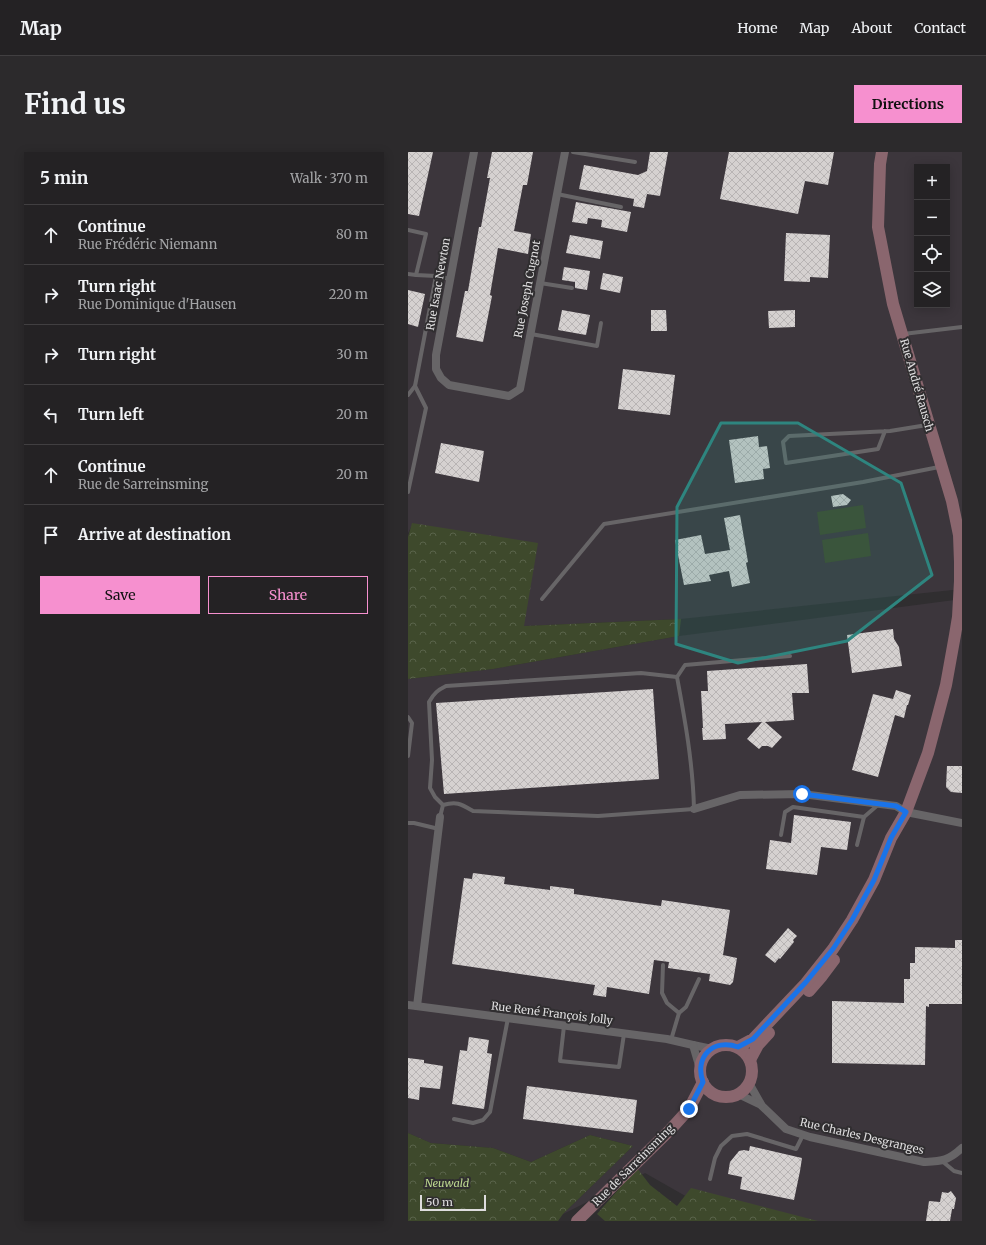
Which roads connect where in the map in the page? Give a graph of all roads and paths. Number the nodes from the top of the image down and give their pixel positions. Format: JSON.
{"nodes":[{"id":1,"x":474,"y":152,"type":"edge"},
{"id":2,"x":565,"y":152,"type":"edge"},
{"id":3,"x":573,"y":152,"type":"edge"},
{"id":4,"x":882,"y":152,"type":"edge"},
{"id":5,"x":636,"y":162,"type":"dead end"},
{"id":6,"x":557,"y":194,"type":"junction"},
{"id":7,"x":621,"y":207,"type":"dead end"},
{"id":8,"x":408,"y":230,"type":"edge"},
{"id":9,"x":408,"y":274,"type":"edge"},
{"id":10,"x":416,"y":275,"type":"junction"},
{"id":11,"x":436,"y":276,"type":"junction"},
{"id":12,"x":450,"y":279,"type":"junction"},
{"id":13,"x":540,"y":283,"type":"junction"},
{"id":14,"x":572,"y":288,"type":"dead end"},
{"id":15,"x":601,"y":323,"type":"dead end"},
{"id":16,"x":962,"y":326,"type":"edge"},
{"id":17,"x":530,"y":334,"type":"junction"},
{"id":18,"x":902,"y":334,"type":"junction"},
{"id":19,"x":415,"y":386,"type":"junction"},
{"id":20,"x":479,"y":390,"type":"joint"},
{"id":21,"x":408,"y":395,"type":"edge"},
{"id":22,"x":929,"y":425,"type":"junction"},
{"id":23,"x":885,"y":431,"type":"junction"},
{"id":24,"x":941,"y":466,"type":"junction"},
{"id":25,"x":408,"y":492,"type":"edge"},
{"id":26,"x":542,"y":599,"type":"dead end"},
{"id":27,"x":960,"y":617,"type":"edge"},
{"id":28,"x":790,"y":656,"type":"dead end"},
{"id":29,"x":677,"y":677,"type":"junction"},
{"id":30,"x":408,"y":717,"type":"edge"},
{"id":31,"x":408,"y":756,"type":"edge"},
{"id":32,"x":879,"y":804,"type":"junction"},
{"id":33,"x":443,"y":805,"type":"junction"},
{"id":34,"x":694,"y":809,"type":"junction"},
{"id":35,"x":905,"y":814,"type":"junction"},
{"id":36,"x":864,"y":816,"type":"junction"},
{"id":37,"x":440,"y":818,"type":"joint"},
{"id":38,"x":408,"y":823,"type":"edge"},
{"id":39,"x":962,"y":823,"type":"edge"},
{"id":40,"x":439,"y":829,"type":"junction"},
{"id":41,"x":781,"y":835,"type":"dead end"},
{"id":42,"x":857,"y":845,"type":"dead end"},
{"id":43,"x":662,"y":965,"type":"dead end"},
{"id":44,"x":699,"y":979,"type":"dead end"},
{"id":45,"x":408,"y":1005,"type":"edge"},
{"id":46,"x":417,"y":1006,"type":"junction"},
{"id":47,"x":679,"y":1013,"type":"junction"},
{"id":48,"x":508,"y":1018,"type":"junction"},
{"id":49,"x":564,"y":1026,"type":"junction"},
{"id":50,"x":624,"y":1033,"type":"junction"},
{"id":51,"x":671,"y":1040,"type":"junction"},
{"id":52,"x":693,"y":1045,"type":"junction"},
{"id":53,"x":738,"y":1047,"type":"junction"},
{"id":54,"x":712,"y":1049,"type":"junction"},
{"id":55,"x":750,"y":1060,"type":"junction"},
{"id":56,"x":700,"y":1069,"type":"junction"},
{"id":57,"x":703,"y":1082,"type":"junction"},
{"id":58,"x":749,"y":1083,"type":"junction"},
{"id":59,"x":738,"y":1094,"type":"junction"},
{"id":60,"x":719,"y":1096,"type":"junction"},
{"id":61,"x":762,"y":1106,"type":"junction"},
{"id":62,"x":689,"y":1109,"type":"junction"},
{"id":63,"x":454,"y":1119,"type":"dead end"},
{"id":64,"x":803,"y":1135,"type":"junction"},
{"id":65,"x":962,"y":1148,"type":"edge"},
{"id":66,"x":942,"y":1161,"type":"junction"},
{"id":67,"x":962,"y":1173,"type":"edge"},
{"id":68,"x":710,"y":1179,"type":"dead end"},
{"id":69,"x":577,"y":1221,"type":"edge"}],
"edges":[{"from":1,"to":12,"type":"street","name":"Rue Isaac Newton"},
{"from":2,"to":6,"type":"street","name":"Rue Joseph Cugnot"},
{"from":3,"to":5,"type":"lane"},
{"from":4,"to":18,"type":"street","name":"Rue André Rausch"},
{"from":6,"to":7,"type":"lane"},
{"from":6,"to":13,"type":"street","name":"Rue Joseph Cugnot"},
{"from":8,"to":10,"type":"lane"},
{"from":9,"to":10,"type":"lane"},
{"from":10,"to":11,"type":"lane"},
{"from":11,"to":12,"type":"lane"},
{"from":11,"to":19,"type":"lane"},
{"from":12,"to":20,"type":"street","name":"Rue Isaac Newton"},
{"from":13,"to":14,"type":"lane"},
{"from":13,"to":17,"type":"street","name":"Rue Joseph Cugnot"},
{"from":15,"to":17,"type":"lane"},
{"from":16,"to":18,"type":"lane"},
{"from":17,"to":20,"type":"street","name":"Rue Joseph Cugnot"},
{"from":18,"to":22,"type":"street","name":"Rue André Rausch"},
{"from":19,"to":21,"type":"lane"},
{"from":19,"to":25,"type":"lane"},
{"from":22,"to":23,"type":"lane"},
{"from":22,"to":24,"type":"street","name":"Rue André Rausch"},
{"from":23,"to":23,"type":"lane"},
{"from":24,"to":26,"type":"lane"},
{"from":24,"to":27,"type":"street","name":"Rue André Rausch"},
{"from":27,"to":35,"type":"street","name":"Rue André Rausch"},
{"from":28,"to":29,"type":"lane"},
{"from":29,"to":33,"type":"lane"},
{"from":29,"to":34,"type":"lane"},
{"from":30,"to":31,"type":"lane"},
{"from":32,"to":34,"type":"street"},
{"from":32,"to":35,"type":"street"},
{"from":32,"to":36,"type":"lane"},
{"from":33,"to":34,"type":"lane"},
{"from":33,"to":37,"type":"lane"},
{"from":35,"to":39,"type":"street"},
{"from":35,"to":53,"type":"street"},
{"from":35,"to":55,"type":"street"},
{"from":36,"to":41,"type":"lane"},
{"from":36,"to":42,"type":"lane"},
{"from":37,"to":40,"type":"street"},
{"from":38,"to":40,"type":"lane"},
{"from":40,"to":46,"type":"street"},
{"from":43,"to":47,"type":"lane"},
{"from":44,"to":47,"type":"lane"},
{"from":45,"to":46,"type":"street","name":"Rue René François Jolly"},
{"from":46,"to":48,"type":"street","name":"Rue René François Jolly"},
{"from":47,"to":51,"type":"lane"},
{"from":48,"to":49,"type":"street","name":"Rue René François Jolly"},
{"from":48,"to":63,"type":"lane"},
{"from":49,"to":50,"type":"street","name":"Rue René François Jolly"},
{"from":49,"to":50,"type":"lane"},
{"from":50,"to":51,"type":"street","name":"Rue René François Jolly"},
{"from":51,"to":52,"type":"street","name":"Rue René François Jolly"},
{"from":52,"to":54,"type":"street","name":"Rue René François Jolly"},
{"from":52,"to":56,"type":"street"},
{"from":53,"to":54,"type":"street"},
{"from":53,"to":55,"type":"street"},
{"from":54,"to":56,"type":"street"},
{"from":55,"to":58,"type":"street"},
{"from":56,"to":57,"type":"street"},
{"from":57,"to":60,"type":"street"},
{"from":57,"to":62,"type":"street","name":"Rue de Sarreinsming"},
{"from":58,"to":59,"type":"street"},
{"from":58,"to":61,"type":"street","name":"Rue Charles Desgranges"},
{"from":59,"to":60,"type":"street"},
{"from":59,"to":61,"type":"street","name":"Rue Charles Desgranges"},
{"from":60,"to":62,"type":"street","name":"Rue de Sarreinsming"},
{"from":61,"to":64,"type":"street","name":"Rue Charles Desgranges"},
{"from":62,"to":69,"type":"street","name":"Rue de Sarreinsming"},
{"from":64,"to":66,"type":"street","name":"Rue Charles Desgranges"},
{"from":64,"to":68,"type":"lane"},
{"from":65,"to":66,"type":"street","name":"Rue Charles Desgranges"},
{"from":66,"to":67,"type":"lane"}]}
